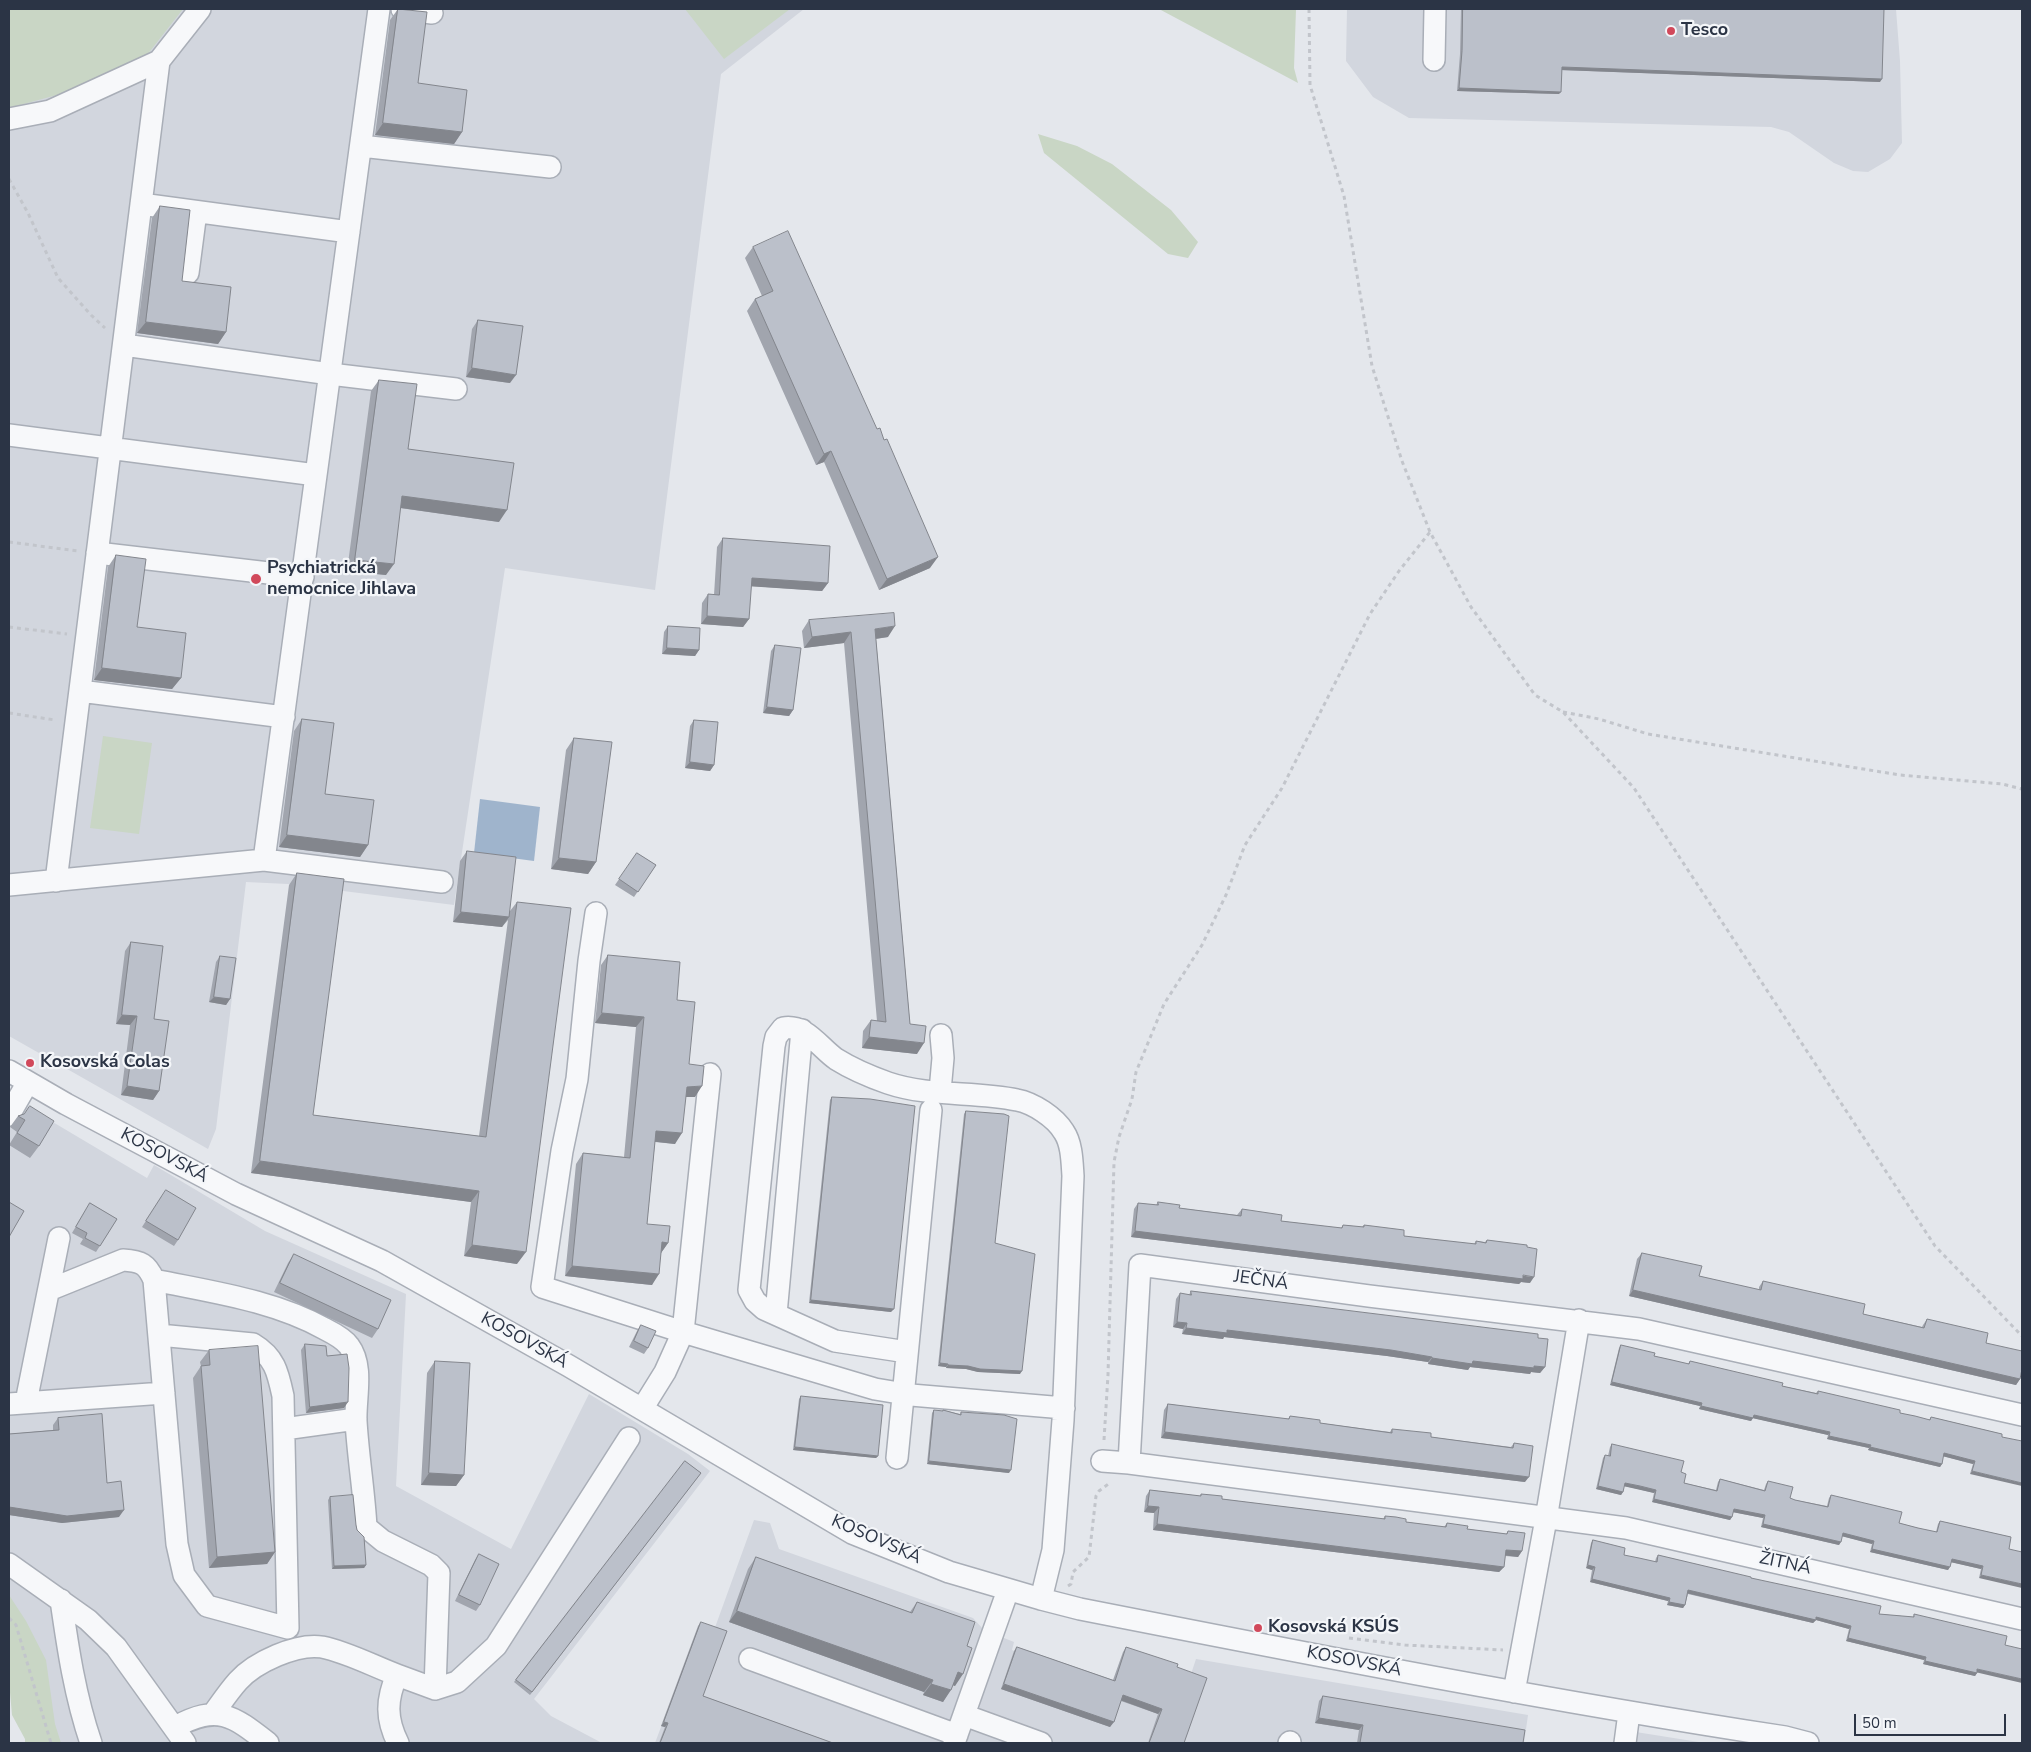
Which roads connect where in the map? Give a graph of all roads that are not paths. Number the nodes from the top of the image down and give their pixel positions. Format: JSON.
{"nodes":[{"id":1,"x":200,"y":9,"type":"edge"},
{"id":2,"x":379,"y":9,"type":"edge"},
{"id":3,"x":402,"y":9,"type":"edge"},
{"id":4,"x":1435,"y":9,"type":"edge"},
{"id":5,"x":432,"y":13,"type":"dead end"},
{"id":6,"x":1434,"y":60,"type":"dead end"},
{"id":7,"x":159,"y":61,"type":"junction"},
{"id":8,"x":9,"y":118,"type":"edge"},
{"id":9,"x":361,"y":146,"type":"junction"},
{"id":10,"x":550,"y":167,"type":"dead end"},
{"id":11,"x":141,"y":204,"type":"junction"},
{"id":12,"x":196,"y":212,"type":"junction"},
{"id":13,"x":349,"y":232,"type":"junction"},
{"id":14,"x":188,"y":273,"type":"dead end"},
{"id":15,"x":124,"y":345,"type":"junction"},
{"id":16,"x":330,"y":374,"type":"junction"},
{"id":17,"x":456,"y":388,"type":"dead end"},
{"id":18,"x":9,"y":435,"type":"edge"},
{"id":19,"x":110,"y":448,"type":"junction"},
{"id":20,"x":316,"y":475,"type":"junction"},
{"id":21,"x":97,"y":553,"type":"junction"},
{"id":22,"x":302,"y":577,"type":"junction"},
{"id":23,"x":80,"y":691,"type":"junction"},
{"id":24,"x":284,"y":717,"type":"junction"},
{"id":25,"x":264,"y":860,"type":"junction"},
{"id":26,"x":56,"y":880,"type":"junction"},
{"id":27,"x":442,"y":882,"type":"dead end"},
{"id":28,"x":9,"y":886,"type":"edge"},
{"id":29,"x":596,"y":912,"type":"dead end"},
{"id":30,"x":802,"y":1030,"type":"junction"},
{"id":31,"x":941,"y":1034,"type":"dead end"},
{"id":32,"x":9,"y":1071,"type":"edge"},
{"id":33,"x":710,"y":1074,"type":"dead end"},
{"id":34,"x":28,"y":1082,"type":"junction"},
{"id":35,"x":935,"y":1101,"type":"junction"},
{"id":36,"x":9,"y":1114,"type":"edge"},
{"id":37,"x":59,"y":1238,"type":"dead end"},
{"id":38,"x":154,"y":1280,"type":"junction"},
{"id":39,"x":48,"y":1290,"type":"junction"},
{"id":40,"x":776,"y":1314,"type":"junction"},
{"id":41,"x":1579,"y":1320,"type":"junction"},
{"id":42,"x":683,"y":1332,"type":"junction"},
{"id":43,"x":159,"y":1335,"type":"junction"},
{"id":44,"x":907,"y":1352,"type":"junction"},
{"id":45,"x":164,"y":1393,"type":"junction"},
{"id":46,"x":903,"y":1394,"type":"junction"},
{"id":47,"x":17,"y":1403,"type":"edge"},
{"id":48,"x":1064,"y":1408,"type":"junction"},
{"id":49,"x":642,"y":1409,"type":"junction"},
{"id":50,"x":2022,"y":1415,"type":"edge"},
{"id":51,"x":356,"y":1419,"type":"junction"},
{"id":52,"x":284,"y":1429,"type":"junction"},
{"id":53,"x":628,"y":1438,"type":"dead end"},
{"id":54,"x":897,"y":1458,"type":"dead end"},
{"id":55,"x":1102,"y":1461,"type":"road end"},
{"id":56,"x":1128,"y":1462,"type":"junction"},
{"id":57,"x":1546,"y":1519,"type":"junction"},
{"id":58,"x":9,"y":1564,"type":"edge"},
{"id":59,"x":1008,"y":1590,"type":"junction"},
{"id":60,"x":1042,"y":1599,"type":"junction"},
{"id":61,"x":61,"y":1600,"type":"junction"},
{"id":62,"x":2022,"y":1619,"type":"edge"},
{"id":63,"x":750,"y":1659,"type":"dead end"},
{"id":64,"x":398,"y":1676,"type":"junction"},
{"id":65,"x":435,"y":1689,"type":"junction"},
{"id":66,"x":1514,"y":1692,"type":"junction"},
{"id":67,"x":1629,"y":1713,"type":"junction"},
{"id":68,"x":213,"y":1714,"type":"junction"},
{"id":69,"x":958,"y":1731,"type":"edge"},
{"id":70,"x":180,"y":1735,"type":"edge"},
{"id":71,"x":1785,"y":1740,"type":"edge"},
{"id":72,"x":91,"y":1743,"type":"edge"},
{"id":73,"x":268,"y":1743,"type":"edge"},
{"id":74,"x":398,"y":1743,"type":"edge"},
{"id":75,"x":1040,"y":1743,"type":"edge"},
{"id":76,"x":1624,"y":1743,"type":"edge"},
{"id":77,"x":1808,"y":1743,"type":"edge"}],
"edges":[{"from":1,"to":7,"type":"street"},
{"from":2,"to":9,"type":"street"},
{"from":3,"to":5,"type":"street"},
{"from":4,"to":6,"type":"street"},
{"from":7,"to":8,"type":"street"},
{"from":7,"to":11,"type":"street"},
{"from":9,"to":10,"type":"street"},
{"from":9,"to":13,"type":"street"},
{"from":11,"to":12,"type":"street"},
{"from":11,"to":15,"type":"street"},
{"from":12,"to":13,"type":"street"},
{"from":12,"to":14,"type":"street"},
{"from":13,"to":16,"type":"street"},
{"from":15,"to":16,"type":"street"},
{"from":15,"to":19,"type":"street"},
{"from":16,"to":17,"type":"street"},
{"from":16,"to":20,"type":"street"},
{"from":18,"to":19,"type":"street"},
{"from":19,"to":20,"type":"street"},
{"from":19,"to":21,"type":"street"},
{"from":20,"to":22,"type":"street"},
{"from":21,"to":22,"type":"street"},
{"from":21,"to":23,"type":"street"},
{"from":22,"to":24,"type":"street"},
{"from":23,"to":24,"type":"street"},
{"from":23,"to":26,"type":"street"},
{"from":24,"to":25,"type":"street"},
{"from":25,"to":26,"type":"street"},
{"from":25,"to":27,"type":"street"},
{"from":26,"to":28,"type":"street"},
{"from":29,"to":42,"type":"street"},
{"from":30,"to":35,"type":"street"},
{"from":30,"to":40,"type":"street"},
{"from":30,"to":40,"type":"street"},
{"from":31,"to":35,"type":"street"},
{"from":32,"to":34,"type":"street","name":"KOSOVSKÁ"},
{"from":33,"to":42,"type":"street"},
{"from":34,"to":36,"type":"street"},
{"from":34,"to":49,"type":"street","name":"KOSOVSKÁ"},
{"from":35,"to":44,"type":"street"},
{"from":35,"to":48,"type":"street"},
{"from":37,"to":39,"type":"street"},
{"from":38,"to":39,"type":"street"},
{"from":38,"to":43,"type":"street"},
{"from":38,"to":51,"type":"street"},
{"from":39,"to":47,"type":"street"},
{"from":40,"to":44,"type":"street"},
{"from":41,"to":50,"type":"street"},
{"from":41,"to":56,"type":"street","name":"JEČNÁ"},
{"from":41,"to":57,"type":"street"},
{"from":42,"to":46,"type":"street"},
{"from":42,"to":49,"type":"street"},
{"from":43,"to":45,"type":"street"},
{"from":43,"to":52,"type":"street"},
{"from":44,"to":46,"type":"street"},
{"from":45,"to":47,"type":"street"},
{"from":45,"to":52,"type":"street"},
{"from":46,"to":48,"type":"street"},
{"from":46,"to":54,"type":"street"},
{"from":48,"to":60,"type":"street"},
{"from":49,"to":59,"type":"street","name":"KOSOVSKÁ"},
{"from":51,"to":52,"type":"street"},
{"from":51,"to":65,"type":"street"},
{"from":53,"to":65,"type":"street"},
{"from":55,"to":56,"type":"street"},
{"from":56,"to":57,"type":"street"},
{"from":57,"to":62,"type":"street","name":"ŽITNÁ"},
{"from":57,"to":66,"type":"street"},
{"from":58,"to":61,"type":"street"},
{"from":59,"to":60,"type":"street","name":"KOSOVSKÁ"},
{"from":59,"to":69,"type":"street"},
{"from":60,"to":66,"type":"street","name":"KOSOVSKÁ"},
{"from":61,"to":70,"type":"street"},
{"from":61,"to":72,"type":"street"},
{"from":63,"to":69,"type":"street"},
{"from":64,"to":65,"type":"street"},
{"from":64,"to":68,"type":"street"},
{"from":64,"to":74,"type":"street"},
{"from":66,"to":67,"type":"street","name":"KOSOVSKÁ"},
{"from":67,"to":71,"type":"street","name":"KOSOVSKÁ"},
{"from":67,"to":76,"type":"street"},
{"from":68,"to":70,"type":"street"},
{"from":68,"to":73,"type":"street"},
{"from":69,"to":75,"type":"street"},
{"from":71,"to":77,"type":"street","name":"KOSOVSKÁ"}]}
